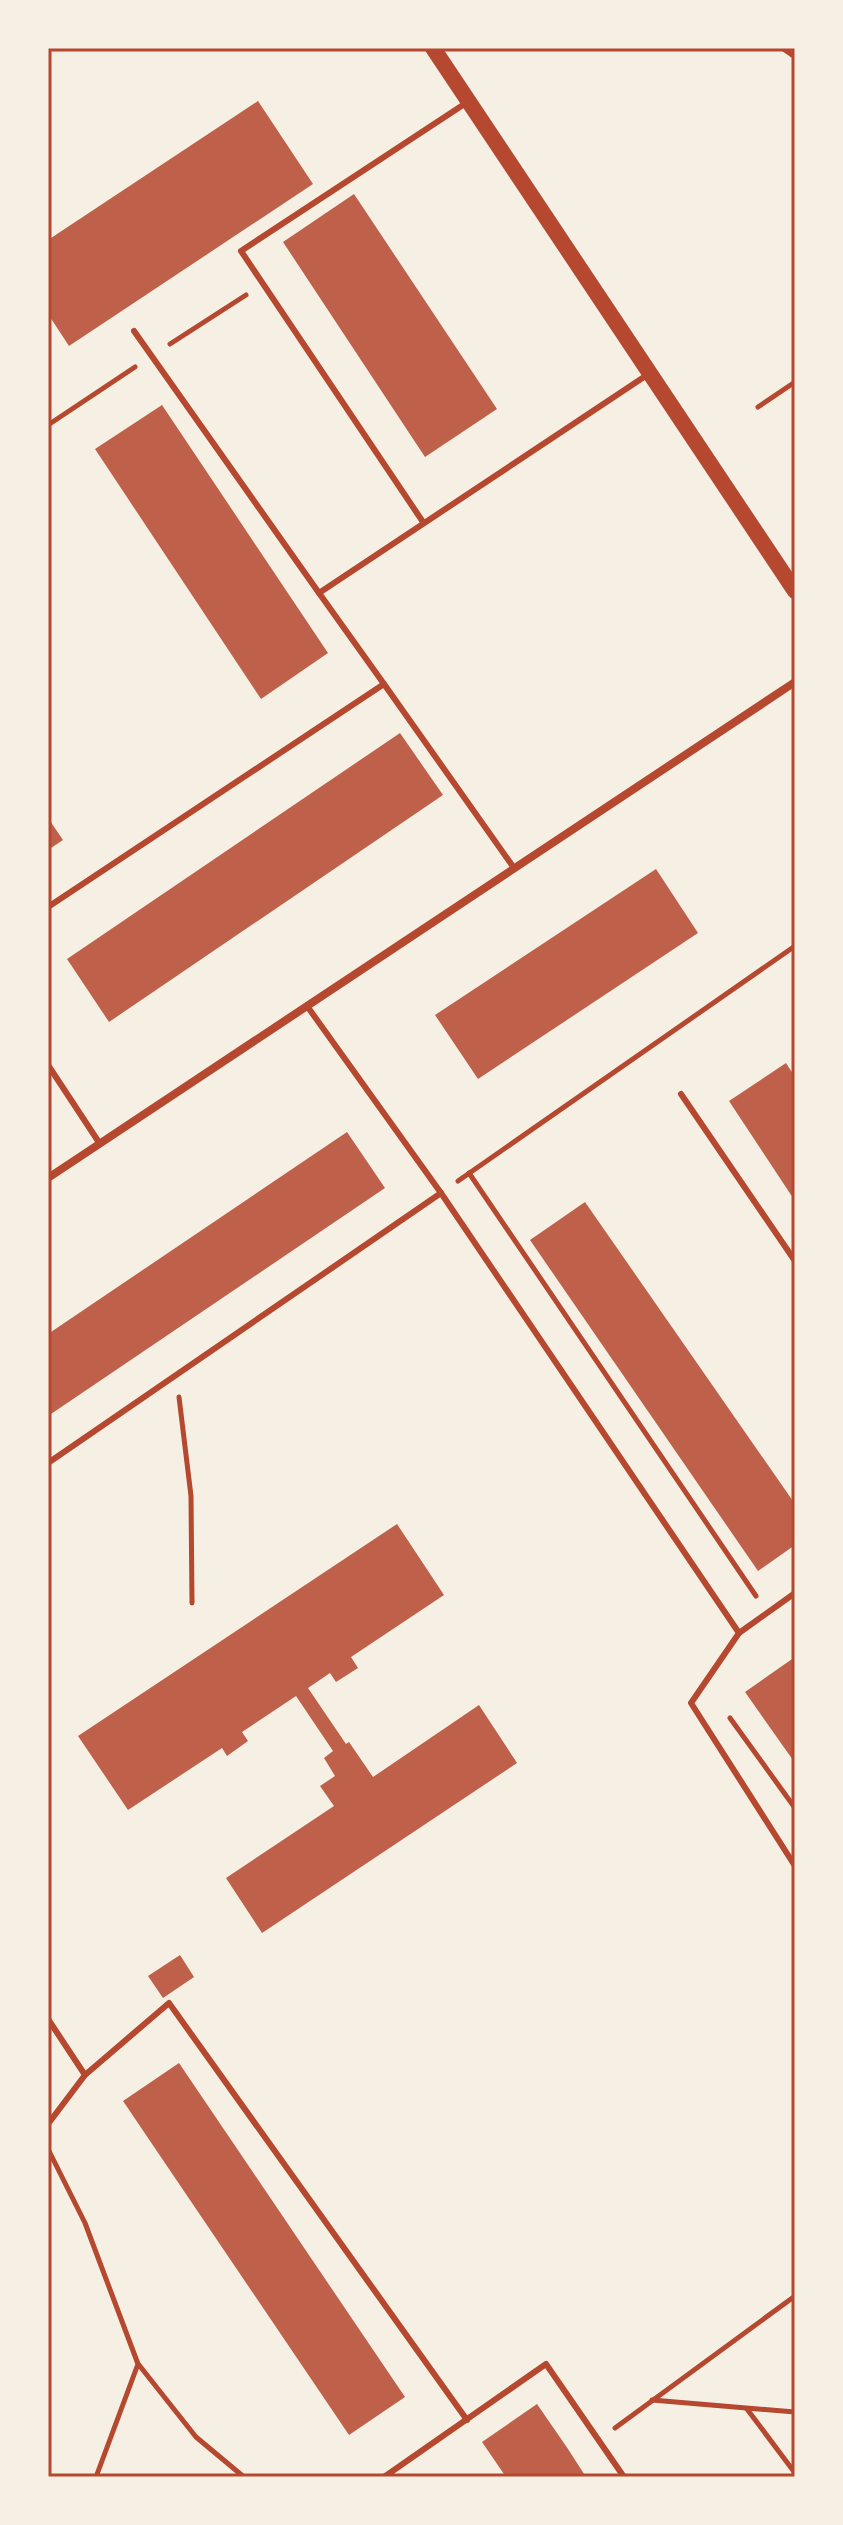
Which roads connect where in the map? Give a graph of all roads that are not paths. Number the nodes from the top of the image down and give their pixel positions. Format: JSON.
{"nodes":[{"id":1,"x":433,"y":48,"type":"edge"},
{"id":2,"x":468,"y":101,"type":"junction"},
{"id":3,"x":134,"y":331,"type":"dead end"},
{"id":4,"x":650,"y":373,"type":"junction"},
{"id":5,"x":423,"y":522,"type":"junction"},
{"id":6,"x":795,"y":591,"type":"edge"},
{"id":7,"x":319,"y":593,"type":"junction"},
{"id":8,"x":795,"y":682,"type":"edge"},
{"id":9,"x":384,"y":684,"type":"junction"},
{"id":10,"x":514,"y":868,"type":"junction"},
{"id":11,"x":48,"y":907,"type":"edge"},
{"id":12,"x":307,"y":1006,"type":"junction"},
{"id":13,"x":48,"y":1065,"type":"edge"},
{"id":14,"x":681,"y":1094,"type":"dead end"},
{"id":15,"x":100,"y":1144,"type":"junction"},
{"id":16,"x":48,"y":1178,"type":"edge"},
{"id":17,"x":441,"y":1193,"type":"junction"},
{"id":18,"x":795,"y":1261,"type":"edge"},
{"id":19,"x":48,"y":1463,"type":"edge"},
{"id":20,"x":795,"y":1593,"type":"edge"},
{"id":21,"x":739,"y":1633,"type":"junction"},
{"id":22,"x":795,"y":1866,"type":"edge"},
{"id":23,"x":48,"y":2019,"type":"edge"},
{"id":24,"x":85,"y":2075,"type":"junction"},
{"id":25,"x":48,"y":2124,"type":"edge"},
{"id":26,"x":467,"y":2420,"type":"junction"},
{"id":27,"x":384,"y":2477,"type":"edge"},
{"id":28,"x":624,"y":2477,"type":"edge"}],
"edges":[{"from":1,"to":2,"type":"main road"},
{"from":2,"to":4,"type":"main road"},
{"from":2,"to":5,"type":"lane"},
{"from":3,"to":7,"type":"lane"},
{"from":4,"to":5,"type":"lane"},
{"from":4,"to":6,"type":"main road"},
{"from":5,"to":7,"type":"lane"},
{"from":7,"to":9,"type":"lane"},
{"from":8,"to":10,"type":"street"},
{"from":9,"to":10,"type":"lane"},
{"from":9,"to":11,"type":"lane"},
{"from":10,"to":12,"type":"street"},
{"from":12,"to":15,"type":"street"},
{"from":12,"to":17,"type":"lane"},
{"from":13,"to":15,"type":"lane"},
{"from":14,"to":18,"type":"lane"},
{"from":15,"to":16,"type":"street"},
{"from":17,"to":19,"type":"lane"},
{"from":17,"to":21,"type":"lane"},
{"from":20,"to":21,"type":"lane"},
{"from":21,"to":22,"type":"lane"},
{"from":23,"to":24,"type":"lane"},
{"from":24,"to":25,"type":"lane"},
{"from":24,"to":26,"type":"lane"},
{"from":26,"to":27,"type":"lane"},
{"from":26,"to":28,"type":"lane"}]}
